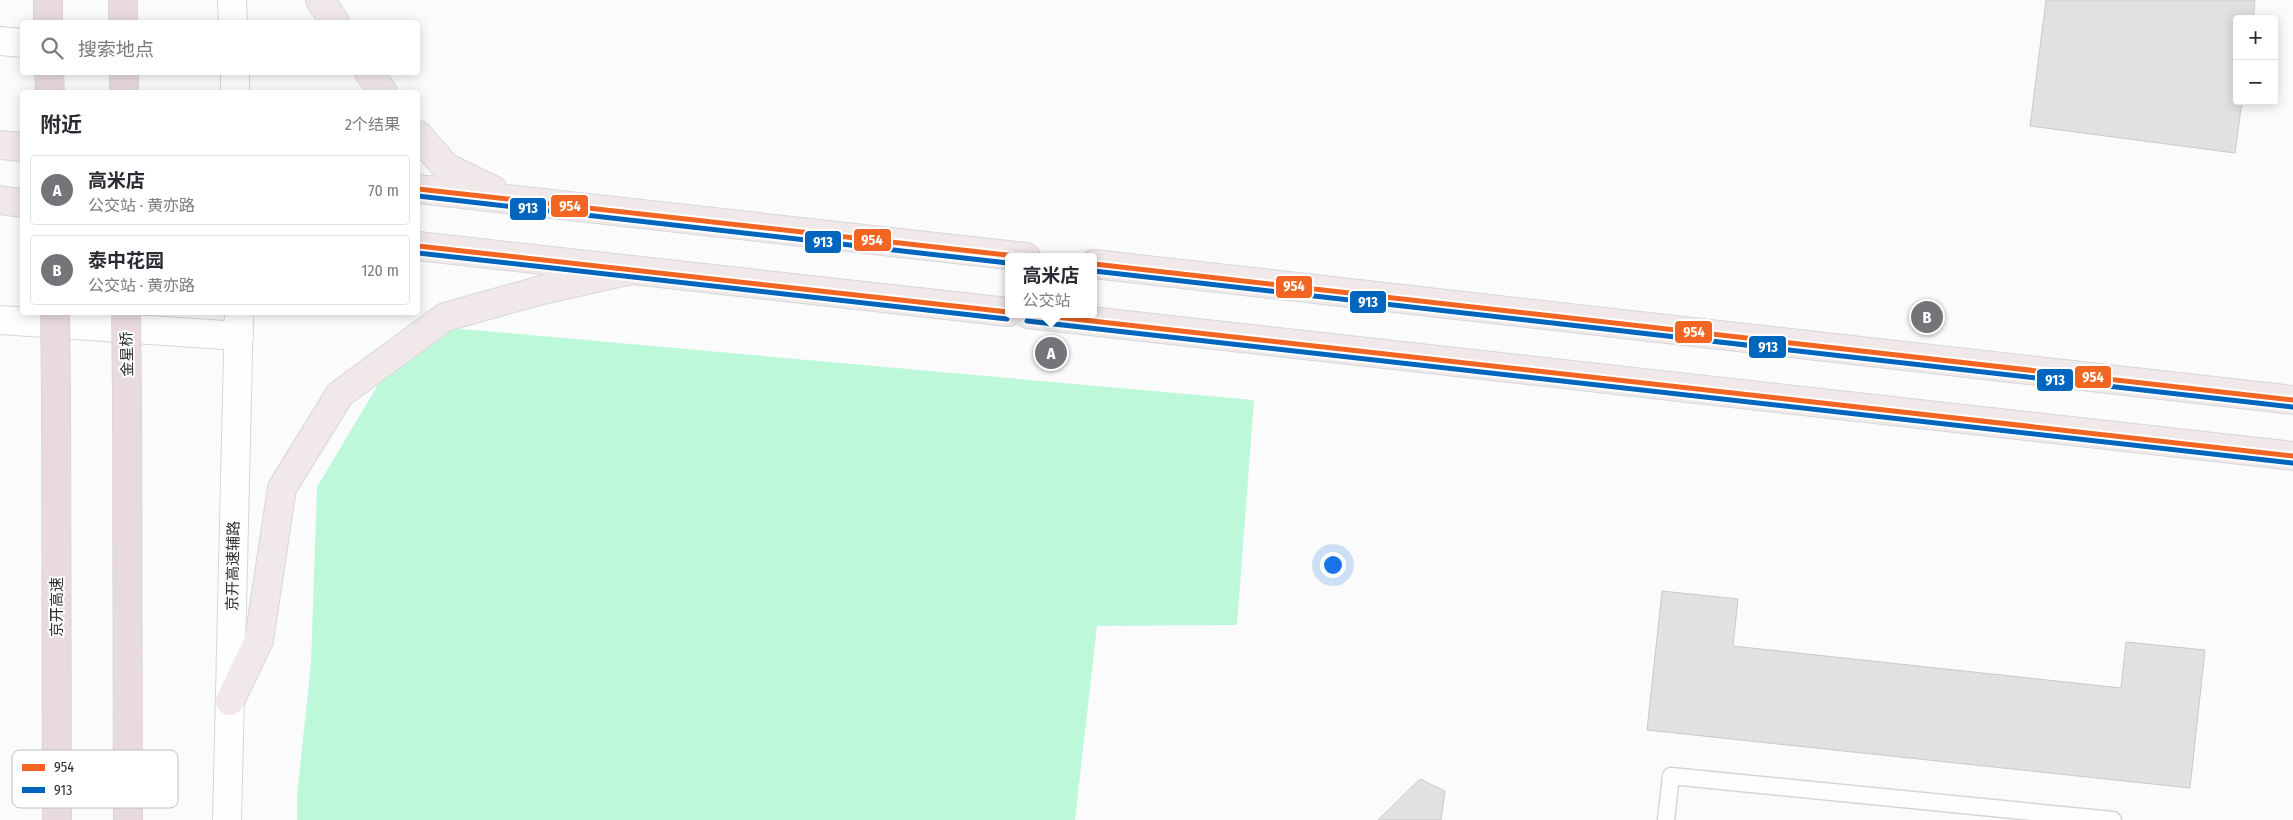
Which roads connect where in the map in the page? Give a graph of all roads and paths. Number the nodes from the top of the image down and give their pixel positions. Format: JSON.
{"nodes":[{"id":1,"x":48,"y":0,"type":"edge"},
{"id":2,"x":123,"y":0,"type":"edge"},
{"id":3,"x":232,"y":0,"type":"edge"},
{"id":4,"x":320,"y":0,"type":"edge"},
{"id":5,"x":48,"y":20,"type":"edge"},
{"id":6,"x":124,"y":20,"type":"edge"},
{"id":7,"x":233,"y":20,"type":"edge"},
{"id":8,"x":335,"y":20,"type":"edge"},
{"id":9,"x":0,"y":41,"type":"edge"},
{"id":10,"x":20,"y":43,"type":"edge"},
{"id":11,"x":49,"y":75,"type":"edge"},
{"id":12,"x":124,"y":75,"type":"edge"},
{"id":13,"x":235,"y":75,"type":"edge"},
{"id":14,"x":371,"y":75,"type":"edge"},
{"id":15,"x":50,"y":90,"type":"edge"},
{"id":16,"x":124,"y":90,"type":"edge"},
{"id":17,"x":235,"y":90,"type":"edge"},
{"id":18,"x":382,"y":90,"type":"edge"},
{"id":19,"x":420,"y":137,"type":"edge"},
{"id":20,"x":0,"y":145,"type":"edge"},
{"id":21,"x":20,"y":147,"type":"edge"},
{"id":22,"x":420,"y":189,"type":"edge"},
{"id":23,"x":510,"y":199,"type":"junction"},
{"id":24,"x":0,"y":200,"type":"edge"},
{"id":25,"x":20,"y":202,"type":"edge"},
{"id":26,"x":420,"y":246,"type":"edge"},
{"id":27,"x":1005,"y":255,"type":"edge"},
{"id":28,"x":1097,"y":264,"type":"edge"},
{"id":29,"x":631,"y":270,"type":"junction"},
{"id":30,"x":1005,"y":312,"type":"edge"},
{"id":31,"x":55,"y":315,"type":"edge"},
{"id":32,"x":126,"y":315,"type":"edge"},
{"id":33,"x":1064,"y":318,"type":"edge"},
{"id":34,"x":0,"y":320,"type":"edge"},
{"id":35,"x":239,"y":324,"type":"edge"},
{"id":36,"x":2293,"y":400,"type":"edge"},
{"id":37,"x":2293,"y":456,"type":"edge"},
{"id":38,"x":230,"y":701,"type":"junction"},
{"id":39,"x":57,"y":750,"type":"edge"},
{"id":40,"x":128,"y":750,"type":"edge"},
{"id":41,"x":227,"y":820,"type":"edge"},
{"id":42,"x":1666,"y":820,"type":"edge"},
{"id":43,"x":2113,"y":820,"type":"edge"}],
"edges":[{"from":1,"to":5,"type":"highway"},
{"from":2,"to":6,"type":"highway"},
{"from":3,"to":7,"type":"main road"},
{"from":4,"to":8,"type":"main road"},
{"from":9,"to":10,"type":"main road"},
{"from":11,"to":15,"type":"highway"},
{"from":12,"to":16,"type":"highway"},
{"from":13,"to":17,"type":"main road"},
{"from":14,"to":18,"type":"main road"},
{"from":19,"to":23,"type":"main road"},
{"from":20,"to":21,"type":"main road"},
{"from":22,"to":23,"type":"main road"},
{"from":23,"to":27,"type":"main road"},
{"from":24,"to":25,"type":"main road"},
{"from":26,"to":29,"type":"main road"},
{"from":28,"to":36,"type":"main road"},
{"from":29,"to":30,"type":"main road"},
{"from":29,"to":38,"type":"main road"},
{"from":31,"to":39,"type":"highway","name":"京开高速","bridge":true},
{"from":32,"to":40,"type":"highway","name":"金星桥","bridge":true},
{"from":33,"to":37,"type":"main road"},
{"from":34,"to":35,"type":"main road"},
{"from":35,"to":38,"type":"main road","name":"京开高速辅路"},
{"from":38,"to":41,"type":"main road","name":"京开高速辅路"},
{"from":42,"to":43,"type":"lane"}]}
